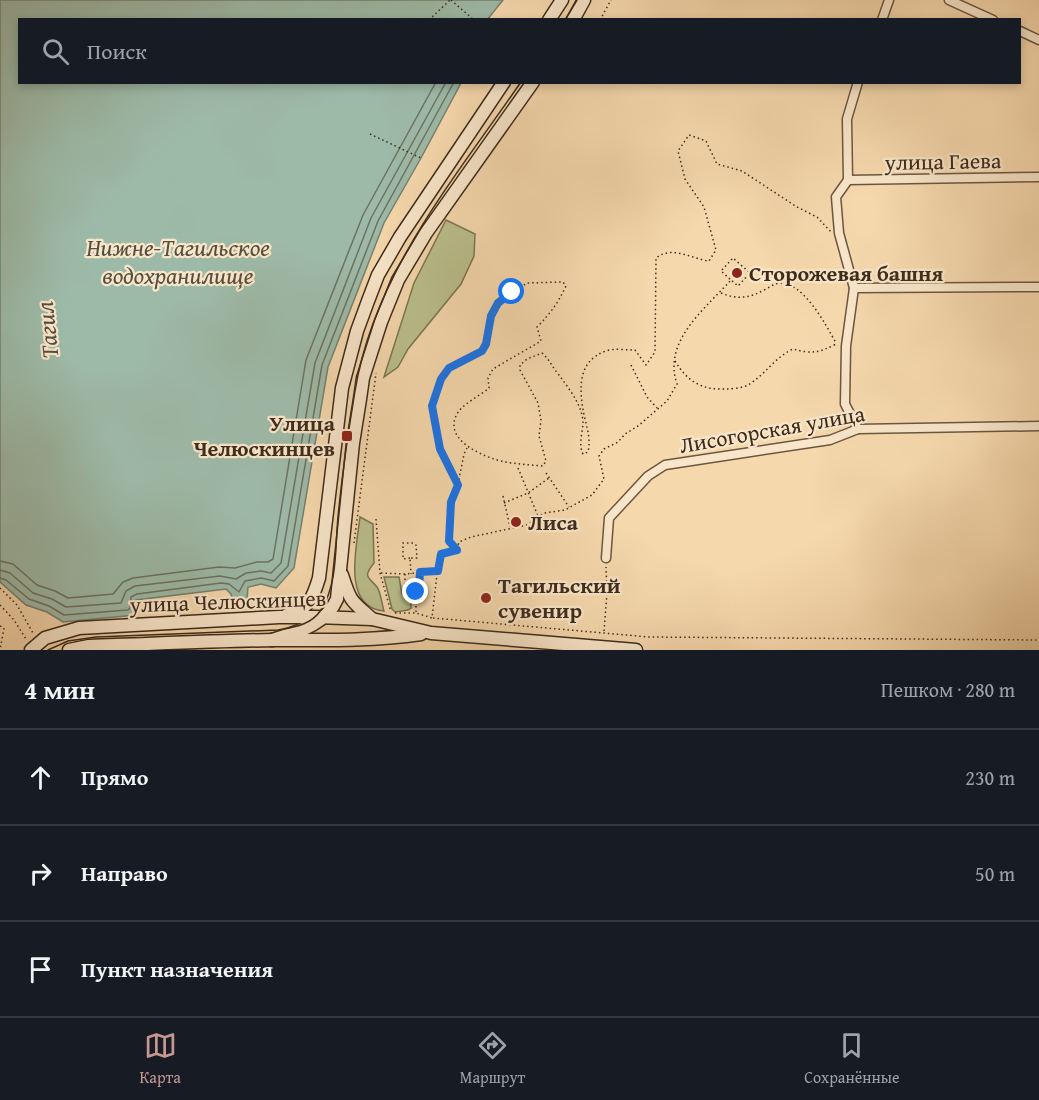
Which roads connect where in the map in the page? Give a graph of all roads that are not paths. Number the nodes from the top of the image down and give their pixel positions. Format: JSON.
{"nodes":[{"id":1,"x":562,"y":0,"type":"edge"},
{"id":2,"x":584,"y":0,"type":"edge"},
{"id":3,"x":889,"y":0,"type":"edge"},
{"id":4,"x":949,"y":0,"type":"edge"},
{"id":5,"x":550,"y":18,"type":"edge"},
{"id":6,"x":574,"y":18,"type":"edge"},
{"id":7,"x":883,"y":18,"type":"edge"},
{"id":8,"x":989,"y":18,"type":"edge"},
{"id":9,"x":1021,"y":32,"type":"edge"},
{"id":10,"x":1039,"y":40,"type":"edge"},
{"id":11,"x":503,"y":84,"type":"edge"},
{"id":12,"x":532,"y":84,"type":"edge"},
{"id":13,"x":857,"y":84,"type":"edge"},
{"id":14,"x":1039,"y":177,"type":"edge"},
{"id":15,"x":848,"y":180,"type":"junction"},
{"id":16,"x":1039,"y":287,"type":"edge"},
{"id":17,"x":854,"y":288,"type":"junction"},
{"id":18,"x":1039,"y":426,"type":"edge"},
{"id":19,"x":858,"y":429,"type":"junction"},
{"id":20,"x":606,"y":558,"type":"road end"},
{"id":21,"x":340,"y":569,"type":"junction"},
{"id":22,"x":279,"y":617,"type":"junction"},
{"id":23,"x":325,"y":617,"type":"junction"},
{"id":24,"x":372,"y":619,"type":"junction"},
{"id":25,"x":431,"y":633,"type":"junction"},
{"id":26,"x":272,"y":640,"type":"junction"},
{"id":27,"x":29,"y":646,"type":"edge"},
{"id":28,"x":69,"y":650,"type":"edge"},
{"id":29,"x":636,"y":650,"type":"edge"}],
"edges":[{"from":1,"to":5,"type":"main road"},
{"from":2,"to":6,"type":"main road"},
{"from":3,"to":7,"type":"street"},
{"from":4,"to":8,"type":"street"},
{"from":9,"to":10,"type":"street"},
{"from":11,"to":22,"type":"main road"},
{"from":12,"to":21,"type":"main road"},
{"from":13,"to":15,"type":"street"},
{"from":14,"to":15,"type":"street","name":"улица Гаева"},
{"from":15,"to":17,"type":"street"},
{"from":16,"to":17,"type":"street"},
{"from":17,"to":19,"type":"street"},
{"from":18,"to":19,"type":"street","name":"Лисогорская улица"},
{"from":19,"to":20,"type":"street","name":"Лисогорская улица"},
{"from":21,"to":23,"type":"main road"},
{"from":21,"to":24,"type":"main road"},
{"from":22,"to":23,"type":"main road","name":"улица Челюскинцев"},
{"from":22,"to":27,"type":"main road","name":"улица Челюскинцев"},
{"from":23,"to":24,"type":"main road","name":"улица Челюскинцев"},
{"from":23,"to":26,"type":"main road"},
{"from":24,"to":25,"type":"main road","name":"улица Челюскинцев"},
{"from":25,"to":26,"type":"main road","name":"улица Челюскинцев"},
{"from":25,"to":29,"type":"main road","name":"улица Челюскинцев"},
{"from":26,"to":28,"type":"main road","name":"улица Челюскинцев"}]}
